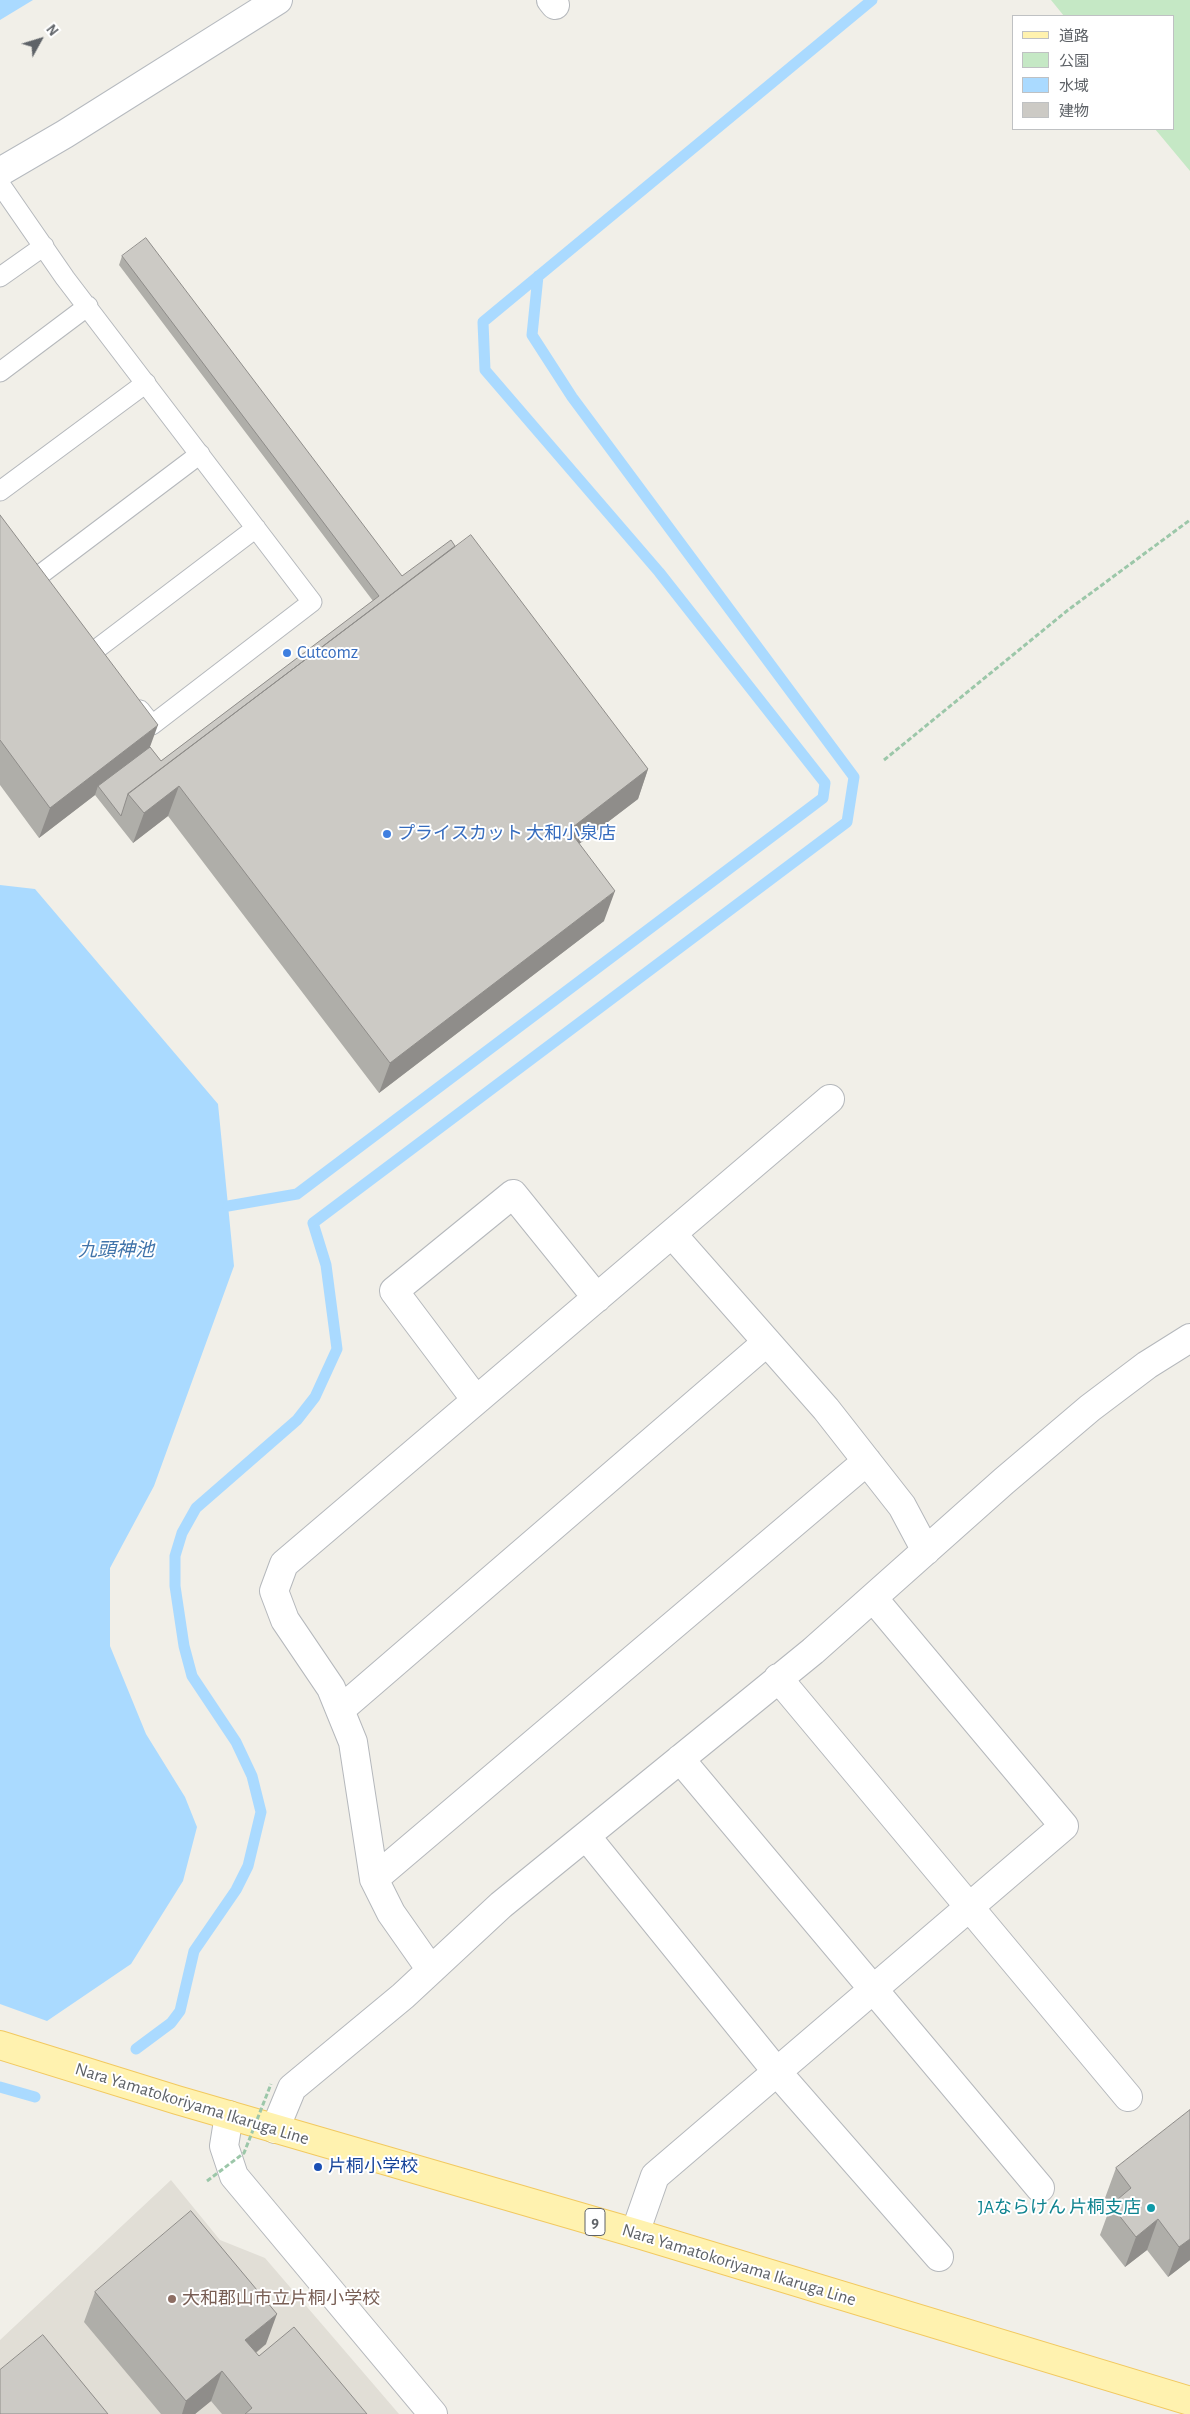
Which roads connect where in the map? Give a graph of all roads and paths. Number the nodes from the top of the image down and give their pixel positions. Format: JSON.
{"nodes":[{"id":1,"x":278,"y":0,"type":"edge"},
{"id":2,"x":0,"y":172,"type":"edge"},
{"id":3,"x":0,"y":184,"type":"edge"},
{"id":4,"x":44,"y":246,"type":"junction"},
{"id":5,"x":0,"y":277,"type":"edge"},
{"id":6,"x":88,"y":306,"type":"junction"},
{"id":7,"x":0,"y":372,"type":"edge"},
{"id":8,"x":146,"y":383,"type":"junction"},
{"id":9,"x":200,"y":454,"type":"junction"},
{"id":10,"x":0,"y":491,"type":"edge"},
{"id":11,"x":1190,"y":520,"type":"edge"},
{"id":12,"x":256,"y":528,"type":"junction"},
{"id":13,"x":37,"y":577,"type":"edge"},
{"id":14,"x":105,"y":666,"type":"edge"},
{"id":15,"x":128,"y":696,"type":"edge"},
{"id":16,"x":884,"y":760,"type":"dead end"},
{"id":17,"x":830,"y":1100,"type":"dead end"},
{"id":18,"x":672,"y":1234,"type":"junction"},
{"id":19,"x":597,"y":1298,"type":"junction"},
{"id":20,"x":1190,"y":1338,"type":"edge"},
{"id":21,"x":767,"y":1342,"type":"junction"},
{"id":22,"x":476,"y":1400,"type":"junction"},
{"id":23,"x":867,"y":1461,"type":"junction"},
{"id":24,"x":926,"y":1551,"type":"junction"},
{"id":25,"x":873,"y":1598,"type":"junction"},
{"id":26,"x":778,"y":1678,"type":"junction"},
{"id":27,"x":340,"y":1710,"type":"junction"},
{"id":28,"x":680,"y":1759,"type":"junction"},
{"id":29,"x":586,"y":1836,"type":"junction"},
{"id":30,"x":374,"y":1879,"type":"junction"},
{"id":31,"x":970,"y":1907,"type":"junction"},
{"id":32,"x":431,"y":1970,"type":"junction"},
{"id":33,"x":872,"y":1990,"type":"junction"},
{"id":34,"x":0,"y":2045,"type":"edge"},
{"id":35,"x":777,"y":2072,"type":"junction"},
{"id":36,"x":271,"y":2084,"type":"dead end"},
{"id":37,"x":1128,"y":2097,"type":"dead end"},
{"id":38,"x":229,"y":2116,"type":"junction"},
{"id":39,"x":275,"y":2129,"type":"junction"},
{"id":40,"x":207,"y":2181,"type":"dead end"},
{"id":41,"x":1040,"y":2188,"type":"dead end"},
{"id":42,"x":635,"y":2233,"type":"junction"},
{"id":43,"x":939,"y":2257,"type":"dead end"},
{"id":44,"x":1190,"y":2400,"type":"edge"},
{"id":45,"x":432,"y":2414,"type":"edge"}],
"edges":[{"from":1,"to":2,"type":"street"},
{"from":3,"to":4,"type":"lane"},
{"from":4,"to":5,"type":"lane"},
{"from":4,"to":6,"type":"lane"},
{"from":6,"to":7,"type":"lane"},
{"from":6,"to":8,"type":"lane"},
{"from":8,"to":9,"type":"lane"},
{"from":8,"to":10,"type":"lane"},
{"from":9,"to":12,"type":"lane"},
{"from":9,"to":13,"type":"lane"},
{"from":11,"to":16,"type":"path"},
{"from":12,"to":14,"type":"lane"},
{"from":12,"to":15,"type":"lane"},
{"from":17,"to":18,"type":"street"},
{"from":18,"to":19,"type":"street"},
{"from":18,"to":21,"type":"street"},
{"from":19,"to":22,"type":"street"},
{"from":19,"to":22,"type":"street"},
{"from":20,"to":24,"type":"street"},
{"from":21,"to":23,"type":"street"},
{"from":21,"to":27,"type":"street"},
{"from":22,"to":27,"type":"street"},
{"from":23,"to":24,"type":"street"},
{"from":23,"to":30,"type":"street"},
{"from":24,"to":25,"type":"street"},
{"from":25,"to":26,"type":"street"},
{"from":25,"to":31,"type":"street"},
{"from":26,"to":28,"type":"street"},
{"from":26,"to":31,"type":"street"},
{"from":27,"to":30,"type":"street"},
{"from":28,"to":29,"type":"street"},
{"from":28,"to":33,"type":"street"},
{"from":29,"to":32,"type":"street"},
{"from":29,"to":35,"type":"street"},
{"from":30,"to":32,"type":"street"},
{"from":31,"to":33,"type":"street"},
{"from":31,"to":37,"type":"street"},
{"from":32,"to":39,"type":"street"},
{"from":33,"to":35,"type":"street"},
{"from":33,"to":41,"type":"street"},
{"from":34,"to":38,"type":"main road","name":"Nara Yamatokoriyama Ikaruga Line","number":"9"},
{"from":35,"to":42,"type":"street"},
{"from":35,"to":43,"type":"street"},
{"from":36,"to":40,"type":"path","bridge":true},
{"from":38,"to":39,"type":"main road","name":"Nara Yamatokoriyama Ikaruga Line","number":"9"},
{"from":38,"to":45,"type":"street"},
{"from":39,"to":42,"type":"main road","name":"Nara Yamatokoriyama Ikaruga Line","number":"9"},
{"from":42,"to":44,"type":"main road","name":"Nara Yamatokoriyama Ikaruga Line","number":"9"}]}
